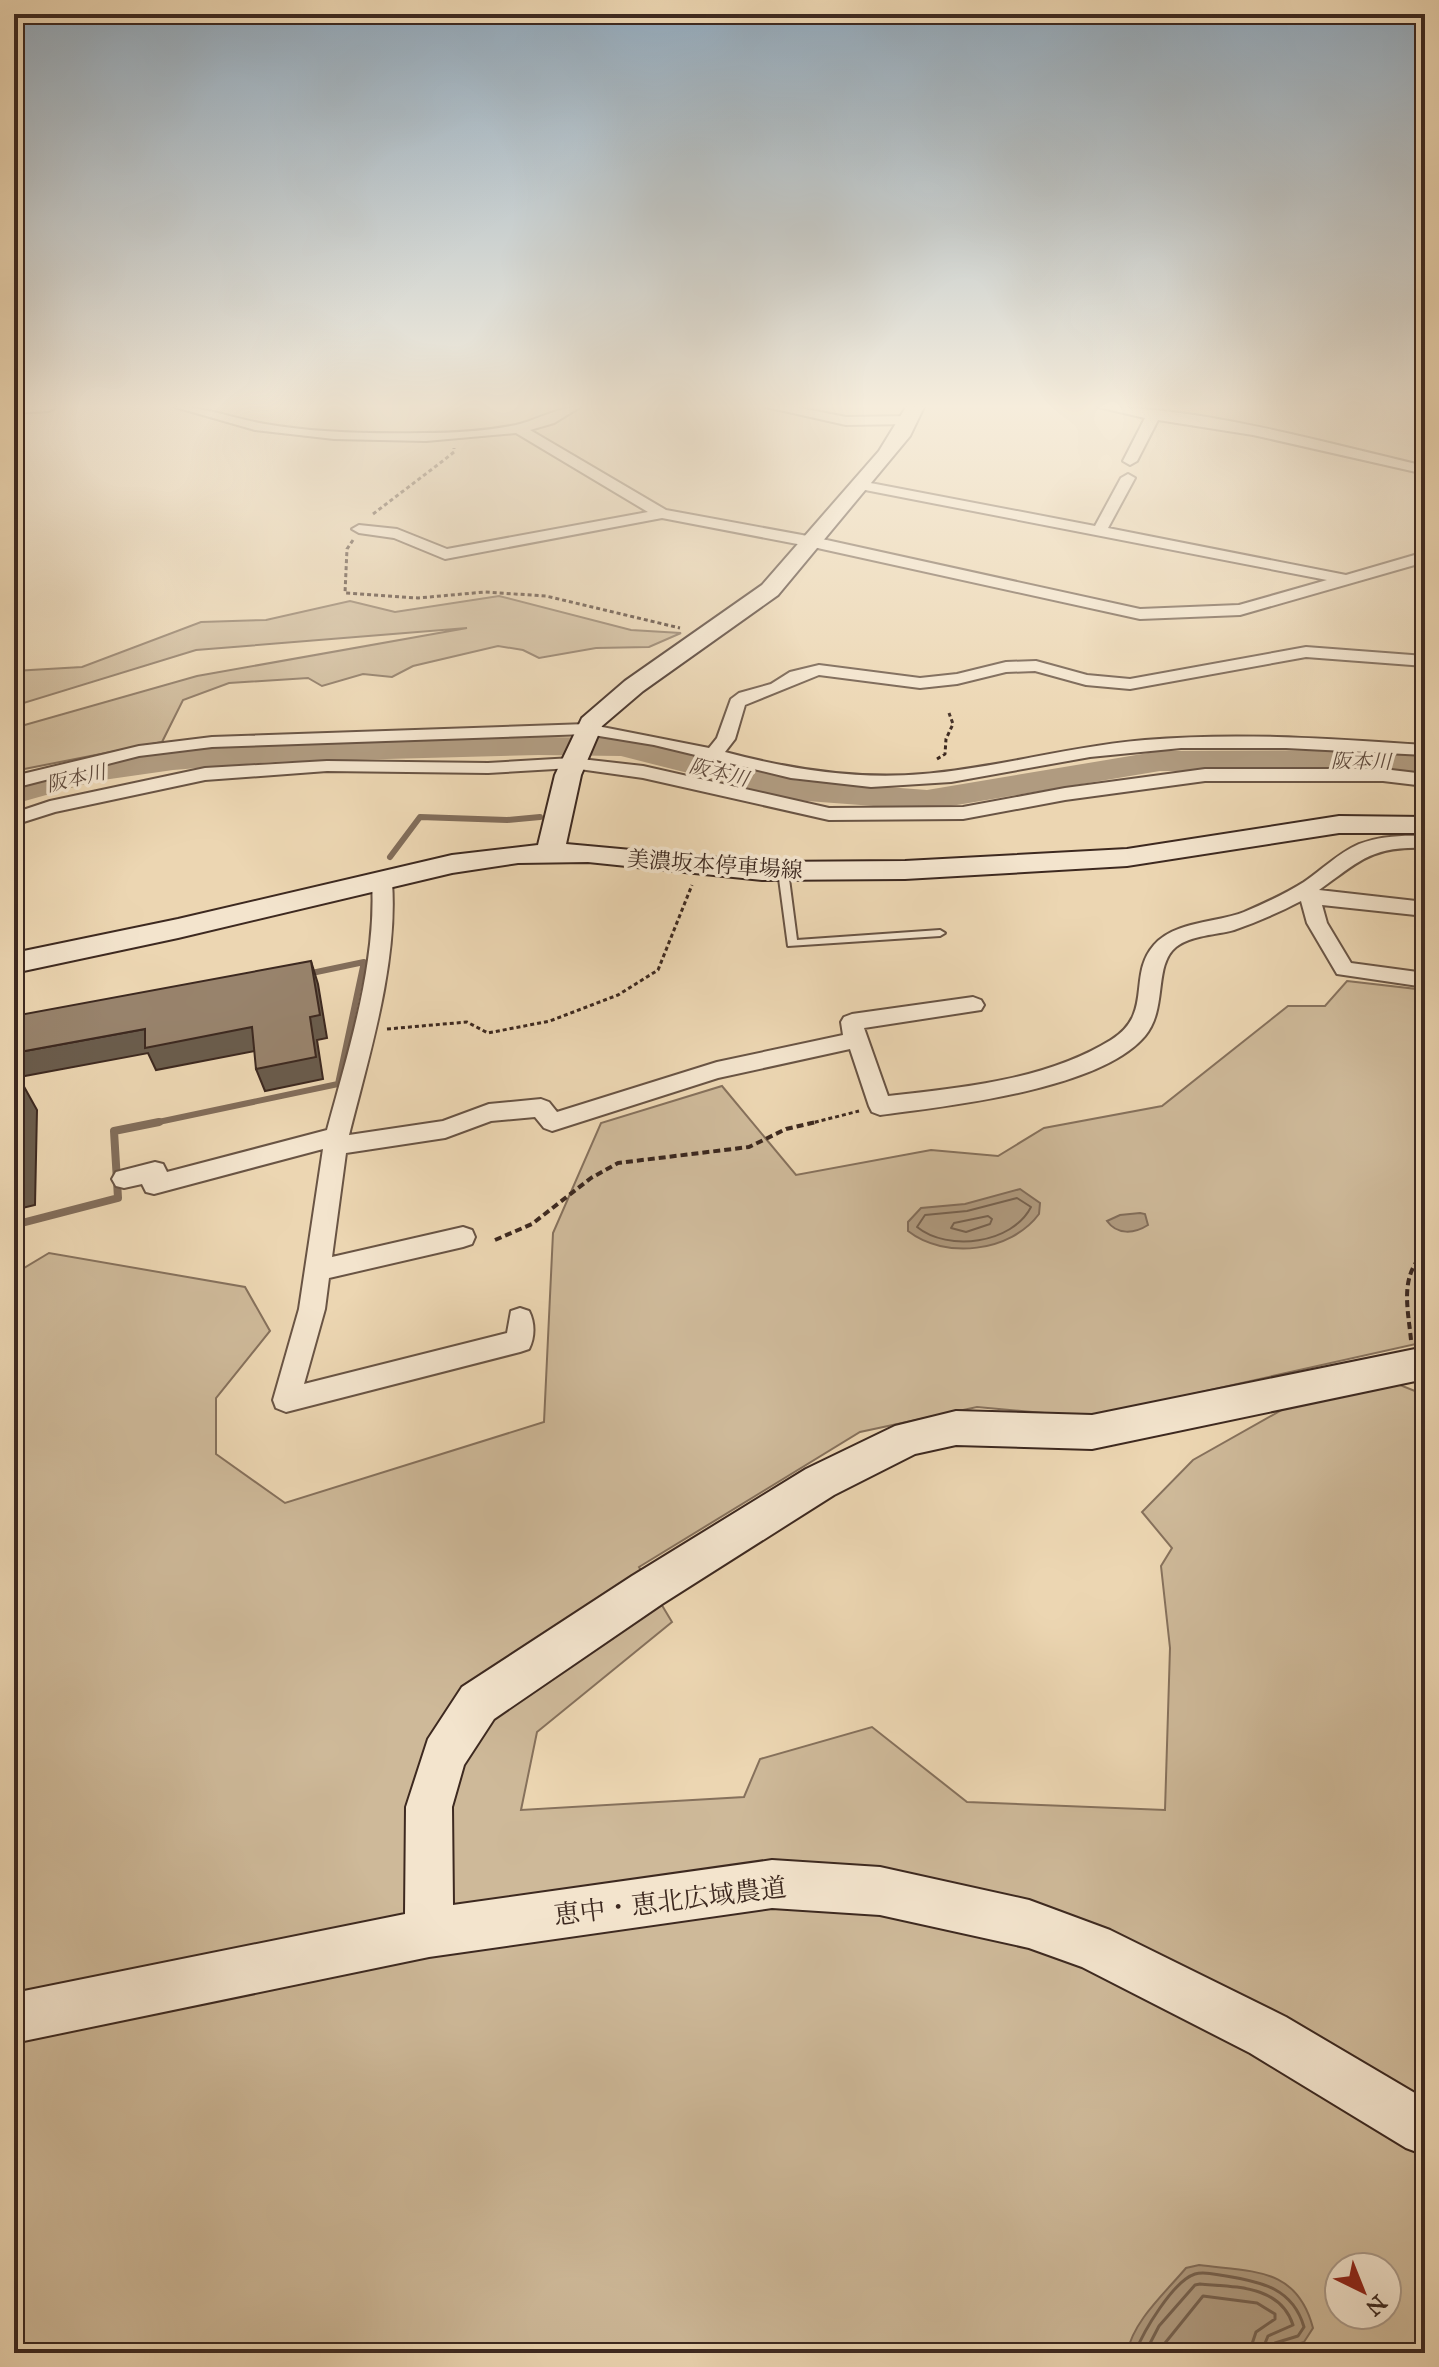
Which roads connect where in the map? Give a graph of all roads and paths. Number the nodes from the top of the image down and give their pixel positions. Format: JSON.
{"nodes":[{"id":1,"x":370,"y":517,"type":"edge"},
{"id":2,"x":643,"y":517,"type":"edge"},
{"id":3,"x":681,"y":517,"type":"edge"},
{"id":4,"x":833,"y":517,"type":"edge"},
{"id":5,"x":1033,"y":517,"type":"edge"},
{"id":6,"x":1107,"y":517,"type":"edge"},
{"id":7,"x":359,"y":529,"type":"junction"},
{"id":8,"x":1100,"y":530,"type":"junction"},
{"id":9,"x":813,"y":542,"type":"junction"},
{"id":10,"x":1425,"y":557,"type":"edge"},
{"id":11,"x":1347,"y":579,"type":"junction"},
{"id":12,"x":704,"y":639,"type":"junction"},
{"id":13,"x":1425,"y":661,"type":"edge"},
{"id":14,"x":949,"y":713,"type":"dead end"},
{"id":15,"x":654,"y":740,"type":"junction"},
{"id":16,"x":579,"y":746,"type":"junction"},
{"id":17,"x":1425,"y":750,"type":"edge"},
{"id":18,"x":713,"y":754,"type":"junction"},
{"id":19,"x":933,"y":760,"type":"dead end"},
{"id":20,"x":643,"y":772,"type":"junction"},
{"id":21,"x":1425,"y":780,"type":"edge"},
{"id":22,"x":14,"y":782,"type":"edge"},
{"id":23,"x":14,"y":819,"type":"edge"},
{"id":24,"x":1425,"y":825,"type":"edge"},
{"id":25,"x":1425,"y":842,"type":"edge"},
{"id":26,"x":550,"y":854,"type":"junction"},
{"id":27,"x":699,"y":865,"type":"junction"},
{"id":28,"x":783,"y":871,"type":"junction"},
{"id":29,"x":382,"y":882,"type":"junction"},
{"id":30,"x":1309,"y":893,"type":"junction"},
{"id":31,"x":1425,"y":909,"type":"edge"},
{"id":32,"x":940,"y":933,"type":"dead end"},
{"id":33,"x":14,"y":963,"type":"edge"},
{"id":34,"x":1425,"y":980,"type":"edge"},
{"id":35,"x":973,"y":1005,"type":"dead end"},
{"id":36,"x":365,"y":1029,"type":"junction"},
{"id":37,"x":855,"y":1040,"type":"junction"},
{"id":38,"x":880,"y":1106,"type":"junction"},
{"id":39,"x":336,"y":1141,"type":"junction"},
{"id":40,"x":124,"y":1179,"type":"dead end"},
{"id":41,"x":463,"y":1237,"type":"dead end"},
{"id":42,"x":495,"y":1240,"type":"dead end"},
{"id":43,"x":1425,"y":1252,"type":"edge"},
{"id":44,"x":317,"y":1271,"type":"junction"},
{"id":45,"x":520,"y":1319,"type":"dead end"},
{"id":46,"x":1422,"y":1357,"type":"edge"},
{"id":47,"x":429,"y":1933,"type":"junction"},
{"id":48,"x":14,"y":2018,"type":"edge"},
{"id":49,"x":1425,"y":2129,"type":"edge"}],
"edges":[{"from":1,"to":7,"type":"path"},
{"from":2,"to":7,"type":"street"},
{"from":3,"to":9,"type":"street"},
{"from":4,"to":9,"type":"street"},
{"from":5,"to":8,"type":"street"},
{"from":6,"to":8,"type":"street"},
{"from":7,"to":12,"type":"path"},
{"from":8,"to":11,"type":"street"},
{"from":9,"to":11,"type":"street"},
{"from":9,"to":12,"type":"street"},
{"from":10,"to":11,"type":"street"},
{"from":12,"to":16,"type":"street"},
{"from":13,"to":18,"type":"street"},
{"from":14,"to":19,"type":"path"},
{"from":15,"to":16,"type":"street"},
{"from":15,"to":18,"type":"street"},
{"from":15,"to":20,"type":"street"},
{"from":16,"to":20,"type":"street"},
{"from":16,"to":22,"type":"street"},
{"from":16,"to":23,"type":"street"},
{"from":16,"to":26,"type":"street"},
{"from":17,"to":18,"type":"street"},
{"from":20,"to":21,"type":"street"},
{"from":24,"to":28,"type":"street","name":"美濃坂本停車場線"},
{"from":25,"to":30,"type":"street"},
{"from":26,"to":27,"type":"street","name":"美濃坂本停車場線"},
{"from":26,"to":29,"type":"street","name":"美濃坂本停車場線"},
{"from":27,"to":28,"type":"street","name":"美濃坂本停車場線"},
{"from":27,"to":36,"type":"path"},
{"from":28,"to":32,"type":"lane"},
{"from":29,"to":33,"type":"street","name":"美濃坂本停車場線"},
{"from":29,"to":36,"type":"street"},
{"from":30,"to":31,"type":"street"},
{"from":30,"to":34,"type":"street"},
{"from":30,"to":38,"type":"street"},
{"from":35,"to":37,"type":"street"},
{"from":36,"to":39,"type":"street"},
{"from":37,"to":38,"type":"street"},
{"from":37,"to":39,"type":"street"},
{"from":38,"to":42,"type":"path"},
{"from":39,"to":40,"type":"street"},
{"from":39,"to":44,"type":"street"},
{"from":41,"to":44,"type":"street"},
{"from":43,"to":46,"type":"path"},
{"from":44,"to":45,"type":"street"},
{"from":46,"to":47,"type":"street"},
{"from":47,"to":48,"type":"street","name":"恵中・恵北広域農道"},
{"from":47,"to":49,"type":"street","name":"恵中・恵北広域農道"}]}
